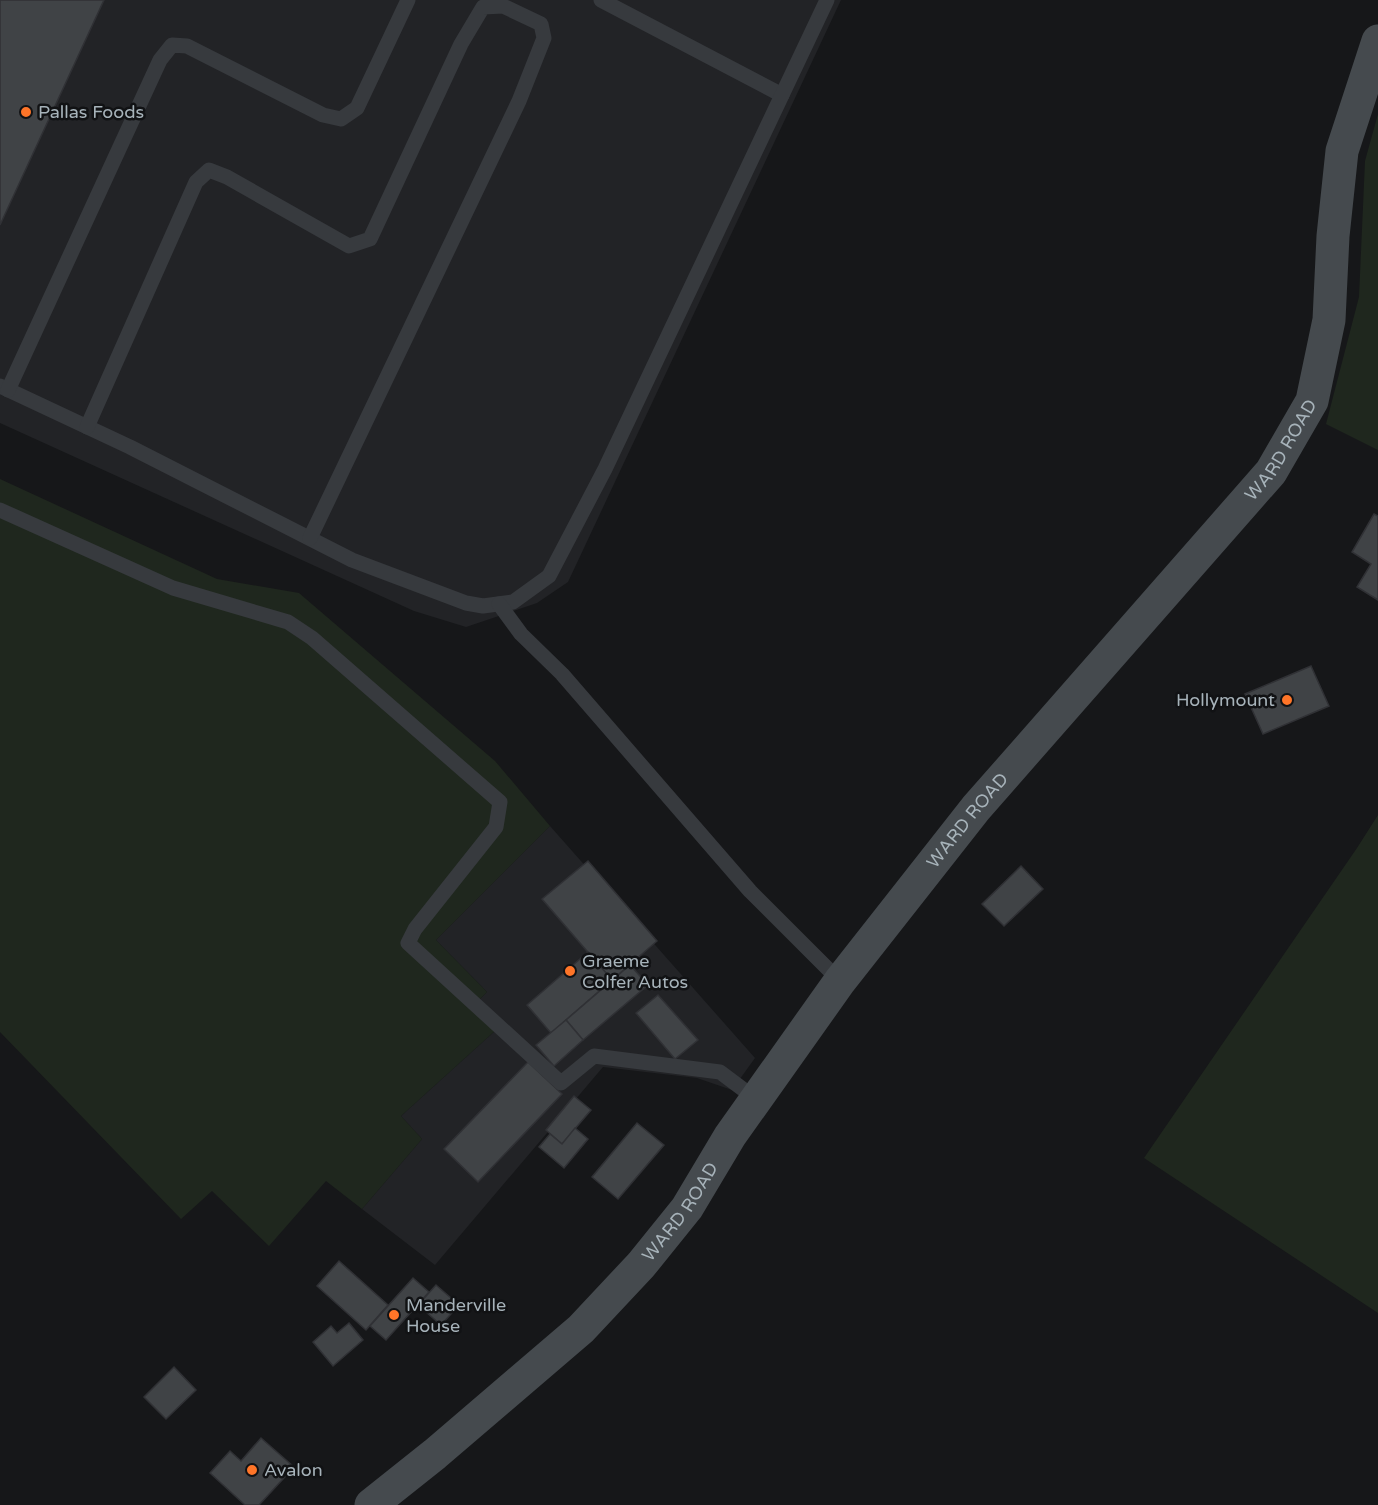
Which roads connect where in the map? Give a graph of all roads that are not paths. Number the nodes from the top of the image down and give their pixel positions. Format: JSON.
{"nodes":[{"id":1,"x":408,"y":0,"type":"edge"},
{"id":2,"x":601,"y":0,"type":"edge"},
{"id":3,"x":827,"y":0,"type":"edge"},
{"id":4,"x":1378,"y":41,"type":"edge"},
{"id":5,"x":782,"y":95,"type":"junction"},
{"id":6,"x":4,"y":388,"type":"edge"},
{"id":7,"x":87,"y":427,"type":"junction"},
{"id":8,"x":0,"y":510,"type":"edge"},
{"id":9,"x":310,"y":538,"type":"junction"},
{"id":10,"x":499,"y":604,"type":"junction"},
{"id":11,"x":840,"y":981,"type":"junction"},
{"id":12,"x":756,"y":1100,"type":"junction"},
{"id":13,"x":371,"y":1505,"type":"edge"}],
"edges":[{"from":1,"to":6,"type":"lane"},
{"from":2,"to":5,"type":"lane"},
{"from":3,"to":5,"type":"lane"},
{"from":4,"to":11,"type":"main road","name":"WARD ROAD"},
{"from":5,"to":10,"type":"lane"},
{"from":6,"to":7,"type":"lane"},
{"from":7,"to":9,"type":"lane"},
{"from":7,"to":9,"type":"lane"},
{"from":8,"to":12,"type":"lane"},
{"from":9,"to":10,"type":"lane"},
{"from":10,"to":11,"type":"lane"},
{"from":11,"to":12,"type":"main road","name":"WARD ROAD"},
{"from":12,"to":13,"type":"main road","name":"WARD ROAD"}]}
